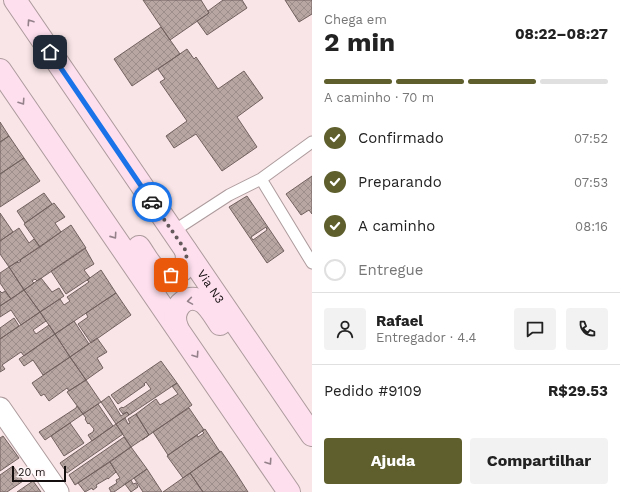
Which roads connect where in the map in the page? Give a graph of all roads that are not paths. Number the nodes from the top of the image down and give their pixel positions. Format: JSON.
{"nodes":[{"id":1,"x":15,"y":0,"type":"edge"},
{"id":2,"x":0,"y":70,"type":"edge"},
{"id":3,"x":312,"y":142,"type":"edge"},
{"id":4,"x":60,"y":158,"type":"junction"},
{"id":5,"x":261,"y":179,"type":"junction"},
{"id":6,"x":172,"y":232,"type":"junction"},
{"id":7,"x":186,"y":251,"type":"junction"},
{"id":8,"x":312,"y":263,"type":"edge"},
{"id":9,"x":177,"y":327,"type":"junction"},
{"id":10,"x":0,"y":408,"type":"edge"},
{"id":11,"x":312,"y":435,"type":"edge"},
{"id":12,"x":312,"y":444,"type":"edge"},
{"id":13,"x":58,"y":492,"type":"edge"},
{"id":14,"x":289,"y":492,"type":"edge"}],
"edges":[{"from":6,"to":1,"type":"main road","name":"Via N3","one_way":true},
{"from":2,"to":4,"type":"main road","one_way":true},
{"from":3,"to":5,"type":"lane"},
{"from":4,"to":7,"type":"main road"},
{"from":4,"to":9,"type":"main road","one_way":true},
{"from":5,"to":6,"type":"lane"},
{"from":5,"to":8,"type":"lane"},
{"from":6,"to":7,"type":"main road","name":"Via N3"},
{"from":7,"to":11,"type":"main road","name":"Via N3"},
{"from":12,"to":9,"type":"main road","one_way":true},
{"from":9,"to":14,"type":"main road","one_way":true},
{"from":10,"to":13,"type":"street"}]}
